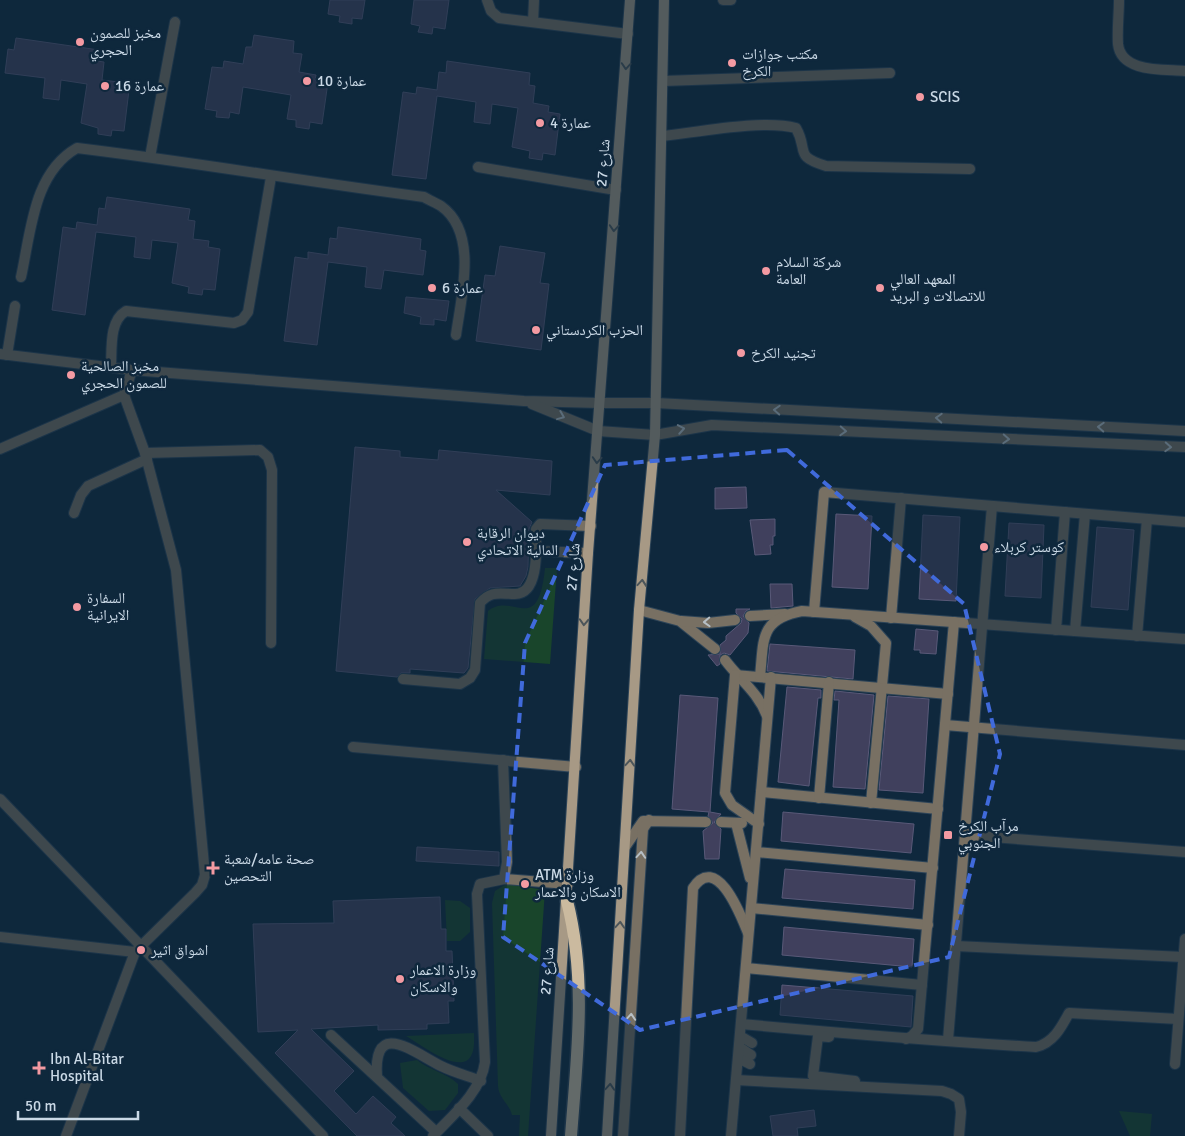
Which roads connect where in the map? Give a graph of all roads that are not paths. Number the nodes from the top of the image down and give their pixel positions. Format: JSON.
{"nodes":[{"id":1,"x":487,"y":0,"type":"edge"},
{"id":2,"x":534,"y":0,"type":"edge"},
{"id":3,"x":630,"y":0,"type":"edge"},
{"id":4,"x":664,"y":0,"type":"edge"},
{"id":5,"x":723,"y":0,"type":"edge"},
{"id":6,"x":731,"y":0,"type":"edge"},
{"id":7,"x":1119,"y":0,"type":"edge"},
{"id":8,"x":175,"y":22,"type":"dead end"},
{"id":9,"x":533,"y":22,"type":"junction"},
{"id":10,"x":628,"y":34,"type":"junction"},
{"id":11,"x":1185,"y":71,"type":"edge"},
{"id":12,"x":890,"y":73,"type":"dead end"},
{"id":13,"x":663,"y":81,"type":"junction"},
{"id":14,"x":663,"y":136,"type":"junction"},
{"id":15,"x":150,"y":157,"type":"junction"},
{"id":16,"x":478,"y":167,"type":"dead end"},
{"id":17,"x":970,"y":169,"type":"dead end"},
{"id":18,"x":271,"y":177,"type":"junction"},
{"id":19,"x":616,"y":190,"type":"junction"},
{"id":20,"x":21,"y":277,"type":"dead end"},
{"id":21,"x":15,"y":306,"type":"dead end"},
{"id":22,"x":456,"y":335,"type":"dead end"},
{"id":23,"x":4,"y":355,"type":"edge"},
{"id":24,"x":111,"y":367,"type":"junction"},
{"id":25,"x":132,"y":370,"type":"junction"},
{"id":26,"x":124,"y":395,"type":"junction"},
{"id":27,"x":524,"y":401,"type":"junction"},
{"id":28,"x":600,"y":403,"type":"junction"},
{"id":29,"x":656,"y":404,"type":"junction"},
{"id":30,"x":598,"y":431,"type":"junction"},
{"id":31,"x":1185,"y":431,"type":"edge"},
{"id":32,"x":655,"y":435,"type":"junction"},
{"id":33,"x":1185,"y":447,"type":"edge"},
{"id":34,"x":0,"y":449,"type":"edge"},
{"id":35,"x":146,"y":456,"type":"junction"},
{"id":36,"x":900,"y":498,"type":"junction"},
{"id":37,"x":992,"y":506,"type":"junction"},
{"id":38,"x":1065,"y":512,"type":"junction"},
{"id":39,"x":74,"y":513,"type":"dead end"},
{"id":40,"x":1085,"y":514,"type":"junction"},
{"id":41,"x":1147,"y":519,"type":"junction"},
{"id":42,"x":1185,"y":522,"type":"edge"},
{"id":43,"x":591,"y":526,"type":"junction"},
{"id":44,"x":536,"y":551,"type":"junction"},
{"id":45,"x":588,"y":553,"type":"junction"},
{"id":46,"x":639,"y":610,"type":"junction"},
{"id":47,"x":814,"y":612,"type":"junction"},
{"id":48,"x":790,"y":613,"type":"junction"},
{"id":49,"x":848,"y":615,"type":"junction"},
{"id":50,"x":750,"y":616,"type":"dead end"},
{"id":51,"x":891,"y":618,"type":"junction"},
{"id":52,"x":735,"y":620,"type":"dead end"},
{"id":53,"x":680,"y":621,"type":"junction"},
{"id":54,"x":954,"y":622,"type":"junction"},
{"id":55,"x":982,"y":624,"type":"junction"},
{"id":56,"x":1056,"y":630,"type":"junction"},
{"id":57,"x":1075,"y":631,"type":"junction"},
{"id":58,"x":1137,"y":636,"type":"junction"},
{"id":59,"x":1185,"y":640,"type":"edge"},
{"id":60,"x":271,"y":643,"type":"dead end"},
{"id":61,"x":715,"y":649,"type":"dead end"},
{"id":62,"x":724,"y":660,"type":"dead end"},
{"id":63,"x":735,"y":675,"type":"junction"},
{"id":64,"x":760,"y":676,"type":"junction"},
{"id":65,"x":772,"y":677,"type":"junction"},
{"id":66,"x":403,"y":679,"type":"dead end"},
{"id":67,"x":829,"y":682,"type":"junction"},
{"id":68,"x":882,"y":687,"type":"junction"},
{"id":69,"x":948,"y":694,"type":"junction"},
{"id":70,"x":768,"y":719,"type":"junction"},
{"id":71,"x":945,"y":726,"type":"junction"},
{"id":72,"x":974,"y":728,"type":"junction"},
{"id":73,"x":1185,"y":745,"type":"edge"},
{"id":74,"x":353,"y":747,"type":"dead end"},
{"id":75,"x":503,"y":760,"type":"junction"},
{"id":76,"x":576,"y":767,"type":"junction"},
{"id":77,"x":761,"y":792,"type":"junction"},
{"id":78,"x":819,"y":798,"type":"junction"},
{"id":79,"x":0,"y":799,"type":"edge"},
{"id":80,"x":871,"y":803,"type":"junction"},
{"id":81,"x":938,"y":809,"type":"junction"},
{"id":82,"x":649,"y":820,"type":"junction"},
{"id":83,"x":706,"y":822,"type":"dead end"},
{"id":84,"x":721,"y":822,"type":"dead end"},
{"id":85,"x":736,"y":823,"type":"junction"},
{"id":86,"x":758,"y":824,"type":"junction"},
{"id":87,"x":965,"y":835,"type":"junction"},
{"id":88,"x":625,"y":847,"type":"junction"},
{"id":89,"x":756,"y":852,"type":"junction"},
{"id":90,"x":1185,"y":852,"type":"edge"},
{"id":91,"x":932,"y":868,"type":"junction"},
{"id":92,"x":504,"y":879,"type":"junction"},
{"id":93,"x":568,"y":884,"type":"junction"},
{"id":94,"x":753,"y":889,"type":"junction"},
{"id":95,"x":567,"y":901,"type":"junction"},
{"id":96,"x":751,"y":908,"type":"junction"},
{"id":97,"x":928,"y":925,"type":"junction"},
{"id":98,"x":749,"y":934,"type":"junction"},
{"id":99,"x":0,"y":937,"type":"edge"},
{"id":100,"x":1185,"y":939,"type":"edge"},
{"id":101,"x":956,"y":946,"type":"junction"},
{"id":102,"x":138,"y":948,"type":"junction"},
{"id":103,"x":1184,"y":957,"type":"junction"},
{"id":104,"x":746,"y":968,"type":"junction"},
{"id":105,"x":922,"y":985,"type":"junction"},
{"id":106,"x":1178,"y":1019,"type":"junction"},
{"id":107,"x":740,"y":1029,"type":"junction"},
{"id":108,"x":331,"y":1035,"type":"dead end"},
{"id":109,"x":753,"y":1039,"type":"dead end"},
{"id":110,"x":903,"y":1039,"type":"junction"},
{"id":111,"x":923,"y":1040,"type":"junction"},
{"id":112,"x":948,"y":1040,"type":"junction"},
{"id":113,"x":738,"y":1053,"type":"junction"},
{"id":114,"x":750,"y":1060,"type":"dead end"},
{"id":115,"x":1175,"y":1064,"type":"dead end"},
{"id":116,"x":377,"y":1077,"type":"junction"},
{"id":117,"x":736,"y":1080,"type":"junction"},
{"id":118,"x":481,"y":1081,"type":"junction"},
{"id":119,"x":922,"y":1090,"type":"junction"},
{"id":120,"x":459,"y":1108,"type":"junction"},
{"id":121,"x":317,"y":1134,"type":"edge"},
{"id":122,"x":435,"y":1134,"type":"edge"},
{"id":123,"x":66,"y":1136,"type":"edge"},
{"id":124,"x":488,"y":1136,"type":"edge"},
{"id":125,"x":551,"y":1136,"type":"edge"},
{"id":126,"x":571,"y":1136,"type":"edge"},
{"id":127,"x":607,"y":1136,"type":"edge"},
{"id":128,"x":623,"y":1136,"type":"edge"},
{"id":129,"x":680,"y":1136,"type":"edge"},
{"id":130,"x":731,"y":1136,"type":"edge"},
{"id":131,"x":959,"y":1136,"type":"edge"}],
"edges":[{"from":1,"to":9,"type":"street"},
{"from":2,"to":9,"type":"street"},
{"from":3,"to":10,"type":"main road","name":"شارع 27"},
{"from":4,"to":13,"type":"main road"},
{"from":5,"to":6,"type":"street"},
{"from":7,"to":11,"type":"street"},
{"from":8,"to":15,"type":"street"},
{"from":9,"to":10,"type":"street"},
{"from":10,"to":19,"type":"main road","name":"شارع 27","one_way":true},
{"from":12,"to":13,"type":"street"},
{"from":13,"to":14,"type":"main road"},
{"from":14,"to":17,"type":"street"},
{"from":14,"to":29,"type":"main road"},
{"from":15,"to":18,"type":"street"},
{"from":15,"to":20,"type":"street"},
{"from":16,"to":19,"type":"street"},
{"from":18,"to":22,"type":"street"},
{"from":18,"to":24,"type":"street"},
{"from":19,"to":28,"type":"main road","name":"شارع 27","one_way":true},
{"from":21,"to":23,"type":"street"},
{"from":23,"to":24,"type":"street"},
{"from":24,"to":25,"type":"street"},
{"from":25,"to":26,"type":"street"},
{"from":25,"to":27,"type":"street"},
{"from":26,"to":34,"type":"street"},
{"from":26,"to":35,"type":"street"},
{"from":27,"to":28,"type":"street"},
{"from":27,"to":30,"type":"street","one_way":true},
{"from":28,"to":29,"type":"street"},
{"from":28,"to":30,"type":"main road","name":"شارع 27"},
{"from":31,"to":29,"type":"street","one_way":true},
{"from":29,"to":32,"type":"main road"},
{"from":30,"to":32,"type":"street"},
{"from":30,"to":43,"type":"main road","name":"شارع 27","one_way":true},
{"from":32,"to":33,"type":"street","one_way":true},
{"from":46,"to":32,"type":"main road","one_way":true},
{"from":35,"to":39,"type":"street"},
{"from":35,"to":60,"type":"street"},
{"from":35,"to":102,"type":"street"},
{"from":36,"to":37,"type":"street"},
{"from":36,"to":47,"type":"street"},
{"from":36,"to":51,"type":"street"},
{"from":37,"to":38,"type":"street"},
{"from":37,"to":55,"type":"street"},
{"from":38,"to":40,"type":"street"},
{"from":38,"to":56,"type":"street"},
{"from":40,"to":41,"type":"street"},
{"from":40,"to":57,"type":"street"},
{"from":41,"to":42,"type":"street"},
{"from":41,"to":58,"type":"street"},
{"from":43,"to":44,"type":"street"},
{"from":43,"to":45,"type":"main road","name":"شارع 27"},
{"from":44,"to":45,"type":"street"},
{"from":44,"to":66,"type":"street"},
{"from":45,"to":76,"type":"main road","name":"شارع 27","one_way":true},
{"from":46,"to":53,"type":"street"},
{"from":88,"to":46,"type":"main road","one_way":true},
{"from":47,"to":48,"type":"street"},
{"from":47,"to":49,"type":"street"},
{"from":48,"to":50,"type":"street"},
{"from":48,"to":64,"type":"street"},
{"from":49,"to":51,"type":"street"},
{"from":49,"to":68,"type":"street"},
{"from":51,"to":54,"type":"street"},
{"from":52,"to":53,"type":"street","one_way":true},
{"from":53,"to":61,"type":"street"},
{"from":54,"to":55,"type":"street"},
{"from":54,"to":69,"type":"street"},
{"from":55,"to":56,"type":"street"},
{"from":55,"to":72,"type":"street"},
{"from":56,"to":57,"type":"street"},
{"from":57,"to":58,"type":"street"},
{"from":58,"to":59,"type":"street"},
{"from":62,"to":63,"type":"street"},
{"from":63,"to":64,"type":"street"},
{"from":63,"to":70,"type":"street"},
{"from":63,"to":86,"type":"street"},
{"from":64,"to":65,"type":"street"},
{"from":65,"to":67,"type":"street"},
{"from":65,"to":70,"type":"street"},
{"from":67,"to":68,"type":"street"},
{"from":67,"to":78,"type":"street"},
{"from":68,"to":69,"type":"street"},
{"from":68,"to":80,"type":"street"},
{"from":69,"to":71,"type":"street"},
{"from":70,"to":77,"type":"street"},
{"from":71,"to":72,"type":"street"},
{"from":71,"to":81,"type":"street"},
{"from":72,"to":73,"type":"street"},
{"from":72,"to":87,"type":"street"},
{"from":74,"to":75,"type":"street"},
{"from":75,"to":76,"type":"street"},
{"from":75,"to":92,"type":"street"},
{"from":76,"to":93,"type":"main road","name":"شارع 27"},
{"from":77,"to":78,"type":"street"},
{"from":77,"to":86,"type":"street"},
{"from":78,"to":80,"type":"street"},
{"from":79,"to":102,"type":"street"},
{"from":80,"to":81,"type":"street"},
{"from":81,"to":91,"type":"street"},
{"from":82,"to":83,"type":"street"},
{"from":82,"to":88,"type":"street"},
{"from":128,"to":82,"type":"street","one_way":true},
{"from":84,"to":85,"type":"street"},
{"from":85,"to":86,"type":"street"},
{"from":85,"to":94,"type":"street"},
{"from":86,"to":89,"type":"street"},
{"from":87,"to":90,"type":"street"},
{"from":87,"to":101,"type":"street"},
{"from":127,"to":88,"type":"main road","one_way":true},
{"from":89,"to":91,"type":"street"},
{"from":89,"to":94,"type":"street"},
{"from":91,"to":97,"type":"street"},
{"from":92,"to":93,"type":"street"},
{"from":92,"to":118,"type":"street"},
{"from":93,"to":95,"type":"main road","name":"شارع 27"},
{"from":94,"to":96,"type":"street"},
{"from":95,"to":125,"type":"main road","name":"شارع 27"},
{"from":95,"to":126,"type":"main road"},
{"from":96,"to":97,"type":"street"},
{"from":96,"to":98,"type":"street"},
{"from":97,"to":105,"type":"street"},
{"from":98,"to":104,"type":"street"},
{"from":98,"to":129,"type":"street"},
{"from":99,"to":102,"type":"street"},
{"from":100,"to":103,"type":"street"},
{"from":101,"to":103,"type":"street"},
{"from":101,"to":112,"type":"street"},
{"from":102,"to":121,"type":"street"},
{"from":102,"to":123,"type":"street"},
{"from":103,"to":106,"type":"street"},
{"from":104,"to":105,"type":"street"},
{"from":104,"to":107,"type":"street"},
{"from":105,"to":110,"type":"street"},
{"from":106,"to":112,"type":"street"},
{"from":106,"to":115,"type":"street"},
{"from":107,"to":109,"type":"street"},
{"from":107,"to":110,"type":"street"},
{"from":107,"to":113,"type":"street"},
{"from":108,"to":116,"type":"street"},
{"from":110,"to":111,"type":"street"},
{"from":111,"to":112,"type":"street"},
{"from":111,"to":119,"type":"street"},
{"from":113,"to":114,"type":"street"},
{"from":113,"to":117,"type":"street"},
{"from":116,"to":118,"type":"street"},
{"from":116,"to":122,"type":"street"},
{"from":117,"to":119,"type":"street"},
{"from":117,"to":130,"type":"street"},
{"from":118,"to":120,"type":"street"},
{"from":119,"to":131,"type":"street"},
{"from":120,"to":122,"type":"street"},
{"from":120,"to":124,"type":"street"}]}
